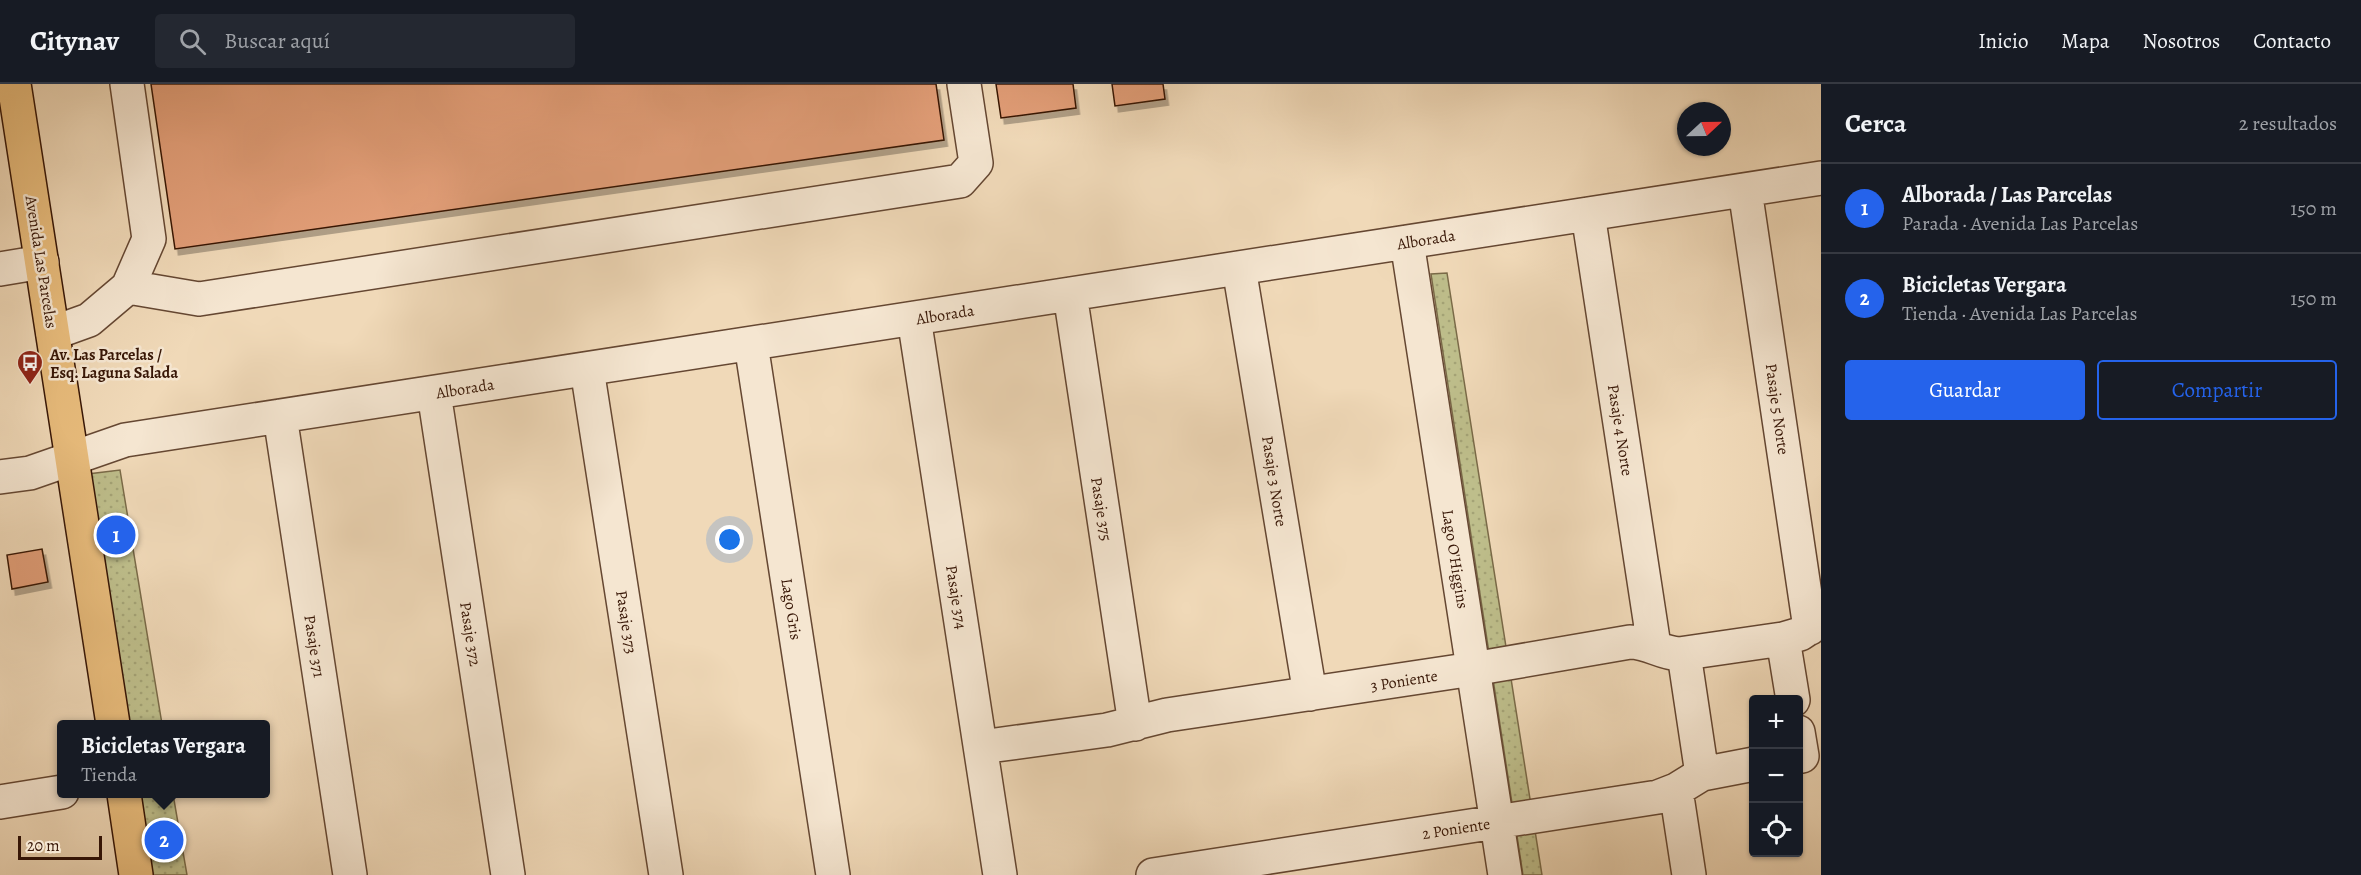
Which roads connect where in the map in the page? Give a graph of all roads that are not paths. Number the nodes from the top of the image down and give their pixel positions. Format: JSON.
{"nodes":[{"id":1,"x":14,"y":84,"type":"edge"},
{"id":2,"x":127,"y":84,"type":"edge"},
{"id":3,"x":964,"y":84,"type":"edge"},
{"id":4,"x":1821,"y":178,"type":"edge"},
{"id":5,"x":1745,"y":190,"type":"junction"},
{"id":6,"x":1588,"y":214,"type":"junction"},
{"id":7,"x":1407,"y":242,"type":"junction"},
{"id":8,"x":42,"y":262,"type":"junction"},
{"id":9,"x":0,"y":268,"type":"edge"},
{"id":10,"x":1239,"y":268,"type":"junction"},
{"id":11,"x":128,"y":287,"type":"junction"},
{"id":12,"x":1070,"y":294,"type":"junction"},
{"id":13,"x":914,"y":318,"type":"junction"},
{"id":14,"x":53,"y":333,"type":"junction"},
{"id":15,"x":751,"y":344,"type":"junction"},
{"id":16,"x":587,"y":369,"type":"junction"},
{"id":17,"x":434,"y":393,"type":"junction"},
{"id":18,"x":280,"y":416,"type":"junction"},
{"id":19,"x":72,"y":459,"type":"junction"},
{"id":20,"x":0,"y":477,"type":"edge"},
{"id":21,"x":1805,"y":629,"type":"edge"},
{"id":22,"x":1669,"y":650,"type":"junction"},
{"id":23,"x":1473,"y":669,"type":"junction"},
{"id":24,"x":1310,"y":694,"type":"junction"},
{"id":25,"x":1794,"y":695,"type":"edge"},
{"id":26,"x":112,"y":720,"type":"edge"},
{"id":27,"x":1135,"y":724,"type":"junction"},
{"id":28,"x":981,"y":747,"type":"junction"},
{"id":29,"x":1749,"y":765,"type":"edge"},
{"id":30,"x":1689,"y":782,"type":"junction"},
{"id":31,"x":57,"y":793,"type":"edge"},
{"id":32,"x":125,"y":798,"type":"edge"},
{"id":33,"x":0,"y":802,"type":"edge"},
{"id":34,"x":1497,"y":822,"type":"junction"},
{"id":35,"x":1334,"y":861,"type":"edge"},
{"id":36,"x":136,"y":875,"type":"edge"},
{"id":37,"x":350,"y":875,"type":"edge"},
{"id":38,"x":508,"y":875,"type":"edge"},
{"id":39,"x":666,"y":875,"type":"edge"},
{"id":40,"x":833,"y":875,"type":"edge"},
{"id":41,"x":1000,"y":875,"type":"edge"},
{"id":42,"x":1156,"y":875,"type":"edge"},
{"id":43,"x":1505,"y":875,"type":"edge"},
{"id":44,"x":1689,"y":875,"type":"edge"}],
"edges":[{"from":1,"to":8,"type":"main road","name":"Avenida Las Parcelas"},
{"from":2,"to":11,"type":"street"},
{"from":3,"to":11,"type":"street"},
{"from":4,"to":5,"type":"street","name":"Alborada"},
{"from":5,"to":6,"type":"street","name":"Alborada"},
{"from":5,"to":21,"type":"street","name":"Pasaje 5 Norte"},
{"from":6,"to":7,"type":"street","name":"Alborada"},
{"from":6,"to":22,"type":"street","name":"Pasaje 4 Norte"},
{"from":7,"to":10,"type":"street","name":"Alborada"},
{"from":7,"to":23,"type":"street","name":"Lago O'Higgins"},
{"from":8,"to":9,"type":"street"},
{"from":8,"to":14,"type":"main road","name":"Avenida Las Parcelas"},
{"from":10,"to":12,"type":"street","name":"Alborada"},
{"from":10,"to":24,"type":"street","name":"Pasaje 3 Norte"},
{"from":11,"to":14,"type":"street"},
{"from":12,"to":13,"type":"street","name":"Alborada"},
{"from":12,"to":27,"type":"street","name":"Pasaje 375"},
{"from":13,"to":15,"type":"street","name":"Alborada"},
{"from":13,"to":28,"type":"street","name":"Pasaje 374"},
{"from":14,"to":19,"type":"main road","name":"Avenida Las Parcelas"},
{"from":15,"to":16,"type":"street","name":"Alborada"},
{"from":15,"to":40,"type":"street","name":"Lago Gris"},
{"from":16,"to":17,"type":"street","name":"Alborada"},
{"from":16,"to":39,"type":"street","name":"Pasaje 373"},
{"from":17,"to":18,"type":"street","name":"Alborada"},
{"from":17,"to":38,"type":"street","name":"Pasaje 372"},
{"from":18,"to":19,"type":"street","name":"Alborada"},
{"from":18,"to":37,"type":"street","name":"Pasaje 371"},
{"from":19,"to":20,"type":"street","name":"Alborada"},
{"from":19,"to":26,"type":"main road","name":"Avenida Las Parcelas"},
{"from":21,"to":22,"type":"street","name":"3 Poniente"},
{"from":21,"to":25,"type":"street","name":"Pasaje 5 Norte"},
{"from":22,"to":23,"type":"street","name":"3 Poniente"},
{"from":22,"to":30,"type":"street","name":"Pasaje 4 Norte"},
{"from":23,"to":24,"type":"street","name":"3 Poniente"},
{"from":23,"to":34,"type":"street","name":"Lago O'Higgins"},
{"from":24,"to":27,"type":"street","name":"3 Poniente"},
{"from":27,"to":28,"type":"street","name":"3 Poniente"},
{"from":28,"to":41,"type":"street","name":"Pasaje 374"},
{"from":29,"to":30,"type":"street","name":"2 Poniente"},
{"from":30,"to":34,"type":"street","name":"2 Poniente"},
{"from":30,"to":44,"type":"street","name":"Pasaje 4 Norte"},
{"from":31,"to":33,"type":"street"},
{"from":32,"to":36,"type":"main road"},
{"from":34,"to":35,"type":"street","name":"2 Poniente"},
{"from":34,"to":43,"type":"street","name":"Lago O'Higgins"},
{"from":35,"to":42,"type":"street","name":"2 Poniente"}]}
